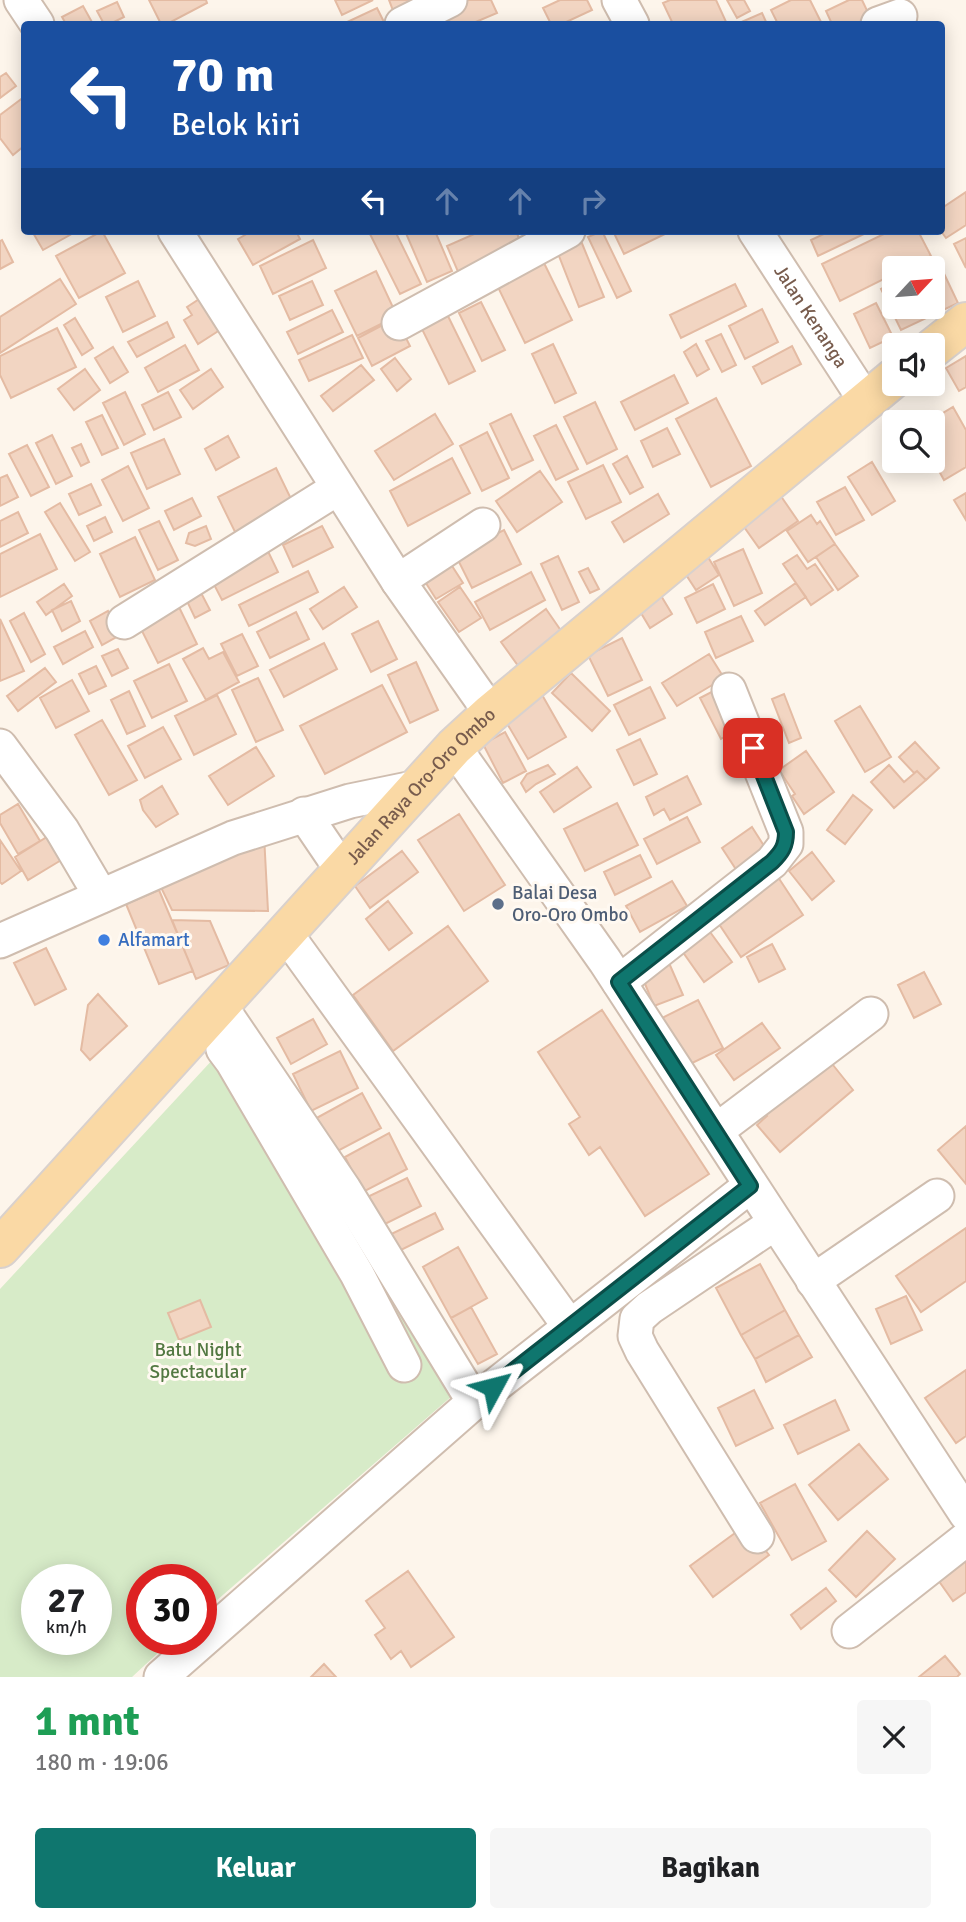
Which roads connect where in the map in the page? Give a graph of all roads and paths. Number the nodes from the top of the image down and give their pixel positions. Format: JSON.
{"nodes":[{"id":1,"x":21,"y":0,"type":"edge"},
{"id":2,"x":450,"y":0,"type":"edge"},
{"id":3,"x":619,"y":0,"type":"edge"},
{"id":4,"x":35,"y":21,"type":"edge"},
{"id":5,"x":408,"y":21,"type":"edge"},
{"id":6,"x":630,"y":21,"type":"edge"},
{"id":7,"x":178,"y":235,"type":"edge"},
{"id":8,"x":561,"y":235,"type":"edge"},
{"id":9,"x":758,"y":235,"type":"edge"},
{"id":10,"x":966,"y":322,"type":"edge"},
{"id":11,"x":399,"y":323,"type":"dead end"},
{"id":12,"x":945,"y":339,"type":"edge"},
{"id":13,"x":880,"y":389,"type":"edge"},
{"id":14,"x":338,"y":488,"type":"junction"},
{"id":15,"x":483,"y":525,"type":"dead end"},
{"id":16,"x":398,"y":581,"type":"junction"},
{"id":17,"x":124,"y":622,"type":"dead end"},
{"id":18,"x":729,"y":690,"type":"dead end"},
{"id":19,"x":491,"y":713,"type":"junction"},
{"id":20,"x":0,"y":746,"type":"edge"},
{"id":21,"x":454,"y":747,"type":"junction"},
{"id":22,"x":418,"y":787,"type":"junction"},
{"id":23,"x":304,"y":814,"type":"junction"},
{"id":24,"x":342,"y":870,"type":"junction"},
{"id":25,"x":102,"y":896,"type":"junction"},
{"id":26,"x":286,"y":934,"type":"junction"},
{"id":27,"x":0,"y":941,"type":"edge"},
{"id":28,"x":619,"y":982,"type":"junction"},
{"id":29,"x":871,"y":1014,"type":"dead end"},
{"id":30,"x":212,"y":1016,"type":"junction"},
{"id":31,"x":716,"y":1131,"type":"junction"},
{"id":32,"x":750,"y":1186,"type":"junction"},
{"id":33,"x":937,"y":1196,"type":"dead end"},
{"id":34,"x":775,"y":1223,"type":"junction"},
{"id":35,"x":0,"y":1248,"type":"edge"},
{"id":36,"x":813,"y":1281,"type":"junction"},
{"id":37,"x":570,"y":1327,"type":"junction"},
{"id":38,"x":404,"y":1365,"type":"dead end"},
{"id":39,"x":474,"y":1402,"type":"junction"},
{"id":40,"x":966,"y":1514,"type":"edge"},
{"id":41,"x":757,"y":1536,"type":"dead end"},
{"id":42,"x":966,"y":1539,"type":"edge"},
{"id":43,"x":849,"y":1631,"type":"dead end"},
{"id":44,"x":178,"y":1671,"type":"edge"}],
"edges":[{"from":1,"to":4,"type":"street"},
{"from":2,"to":5,"type":"street"},
{"from":3,"to":6,"type":"street"},
{"from":7,"to":14,"type":"street"},
{"from":8,"to":11,"type":"street"},
{"from":9,"to":13,"type":"street","name":"Jalan Kenanga"},
{"from":10,"to":12,"type":"main road"},
{"from":13,"to":19,"type":"main road","name":"Jalan Raya Oro-Oro Ombo"},
{"from":14,"to":16,"type":"street"},
{"from":14,"to":17,"type":"street"},
{"from":15,"to":16,"type":"street"},
{"from":16,"to":19,"type":"street"},
{"from":18,"to":28,"type":"street"},
{"from":19,"to":21,"type":"main road","name":"Jalan Raya Oro-Oro Ombo"},
{"from":20,"to":25,"type":"street"},
{"from":21,"to":22,"type":"main road","name":"Jalan Raya Oro-Oro Ombo"},
{"from":21,"to":28,"type":"street"},
{"from":22,"to":23,"type":"street"},
{"from":22,"to":24,"type":"main road","name":"Jalan Raya Oro-Oro Ombo"},
{"from":23,"to":24,"type":"street"},
{"from":23,"to":25,"type":"street"},
{"from":24,"to":26,"type":"main road","name":"Jalan Raya Oro-Oro Ombo"},
{"from":25,"to":27,"type":"street"},
{"from":26,"to":30,"type":"main road","name":"Jalan Raya Oro-Oro Ombo"},
{"from":26,"to":37,"type":"street"},
{"from":28,"to":31,"type":"street"},
{"from":29,"to":31,"type":"street"},
{"from":30,"to":35,"type":"main road","name":"Jalan Raya Oro-Oro Ombo"},
{"from":30,"to":38,"type":"street"},
{"from":30,"to":39,"type":"street"},
{"from":31,"to":32,"type":"street"},
{"from":32,"to":34,"type":"street"},
{"from":32,"to":37,"type":"street"},
{"from":33,"to":36,"type":"street"},
{"from":34,"to":36,"type":"street"},
{"from":34,"to":41,"type":"street"},
{"from":36,"to":40,"type":"street"},
{"from":37,"to":39,"type":"street"},
{"from":39,"to":44,"type":"street"},
{"from":42,"to":43,"type":"street"}]}
